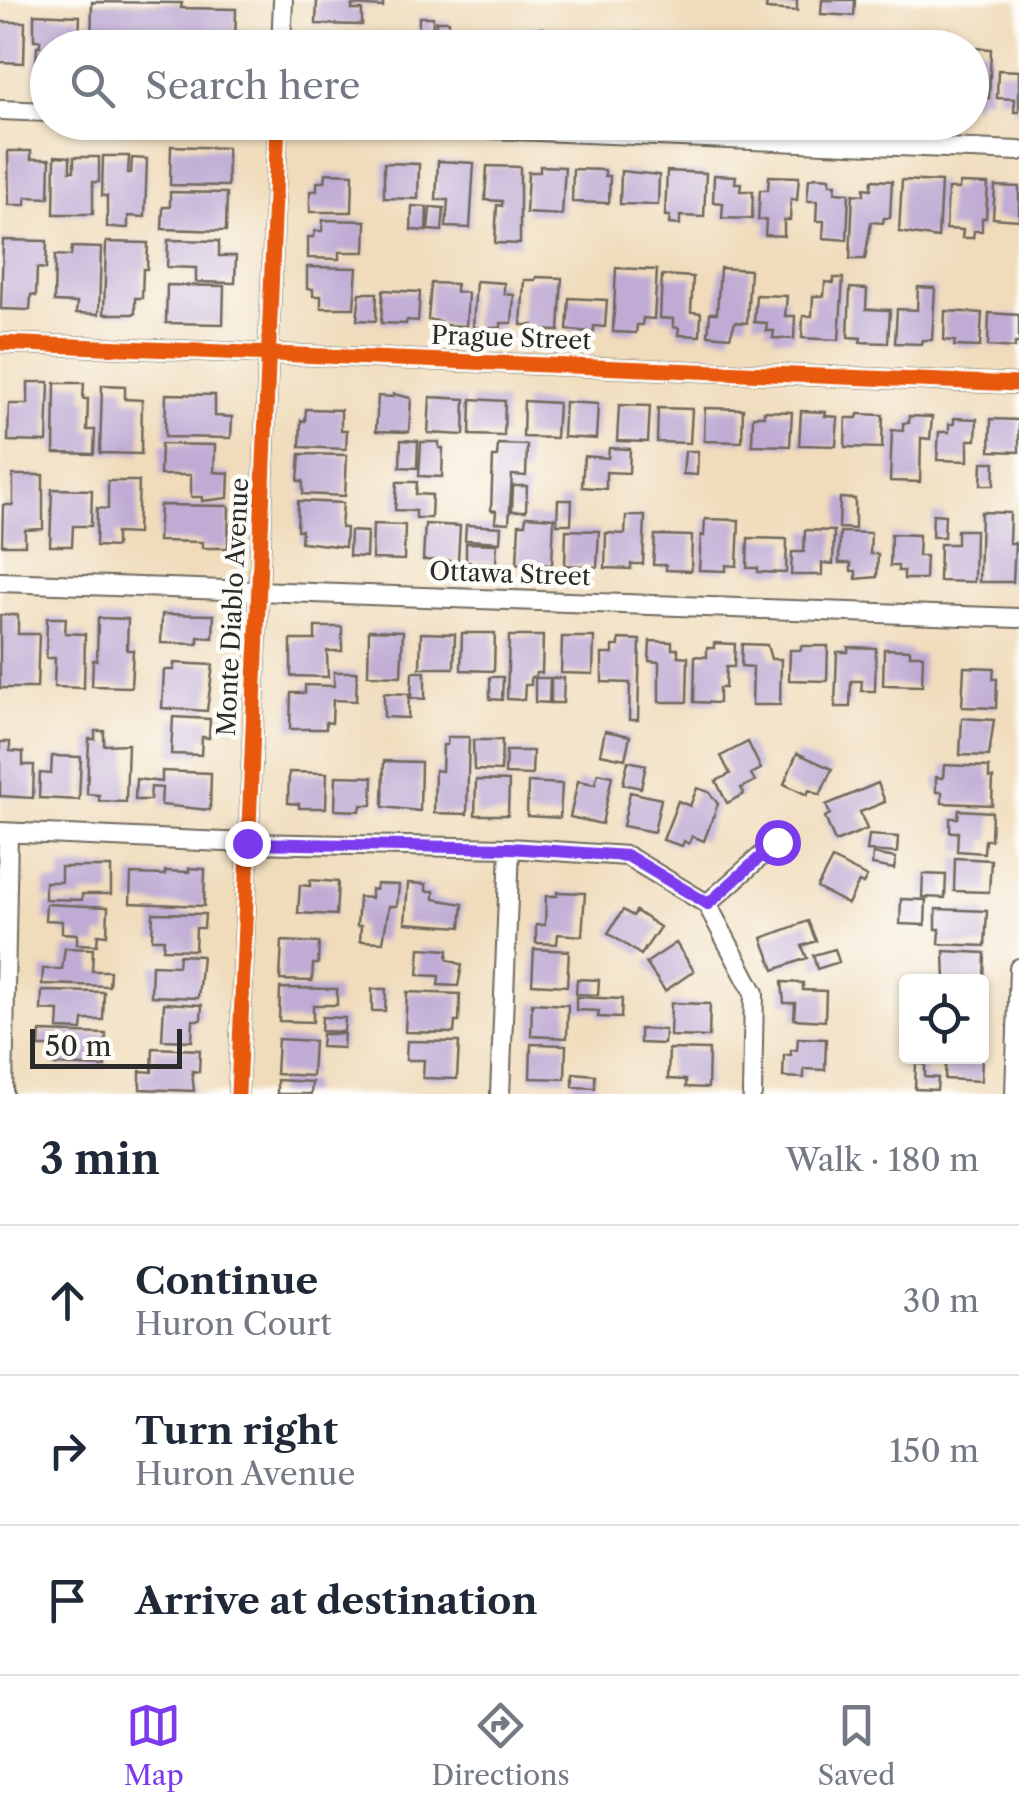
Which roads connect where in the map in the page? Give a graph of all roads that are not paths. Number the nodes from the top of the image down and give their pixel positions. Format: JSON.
{"nodes":[{"id":1,"x":283,"y":0,"type":"edge"},
{"id":2,"x":282,"y":30,"type":"edge"},
{"id":3,"x":0,"y":110,"type":"edge"},
{"id":4,"x":30,"y":111,"type":"edge"},
{"id":5,"x":277,"y":140,"type":"edge"},
{"id":6,"x":769,"y":140,"type":"edge"},
{"id":7,"x":1019,"y":150,"type":"edge"},
{"id":8,"x":0,"y":343,"type":"edge"},
{"id":9,"x":269,"y":352,"type":"junction"},
{"id":10,"x":1019,"y":384,"type":"edge"},
{"id":11,"x":0,"y":582,"type":"edge"},
{"id":12,"x":259,"y":590,"type":"junction"},
{"id":13,"x":1019,"y":618,"type":"edge"},
{"id":14,"x":4,"y":832,"type":"edge"},
{"id":15,"x":777,"y":842,"type":"dead end"},
{"id":16,"x":247,"y":843,"type":"junction"},
{"id":17,"x":510,"y":848,"type":"junction"},
{"id":18,"x":708,"y":904,"type":"junction"},
{"id":19,"x":1019,"y":968,"type":"edge"},
{"id":20,"x":3,"y":1094,"type":"edge"},
{"id":21,"x":238,"y":1094,"type":"edge"},
{"id":22,"x":500,"y":1094,"type":"edge"},
{"id":23,"x":752,"y":1094,"type":"edge"},
{"id":24,"x":1014,"y":1094,"type":"edge"}],
"edges":[{"from":1,"to":2,"type":"street"},
{"from":3,"to":4,"type":"street"},
{"from":5,"to":9,"type":"street","name":"Monte Diablo Avenue"},
{"from":6,"to":7,"type":"street"},
{"from":8,"to":9,"type":"street","name":"Prague Street"},
{"from":9,"to":10,"type":"street","name":"Prague Street"},
{"from":9,"to":12,"type":"street","name":"Monte Diablo Avenue"},
{"from":11,"to":12,"type":"street","name":"Ottawa Street"},
{"from":12,"to":13,"type":"street","name":"Ottawa Street"},
{"from":12,"to":16,"type":"street","name":"Monte Diablo Avenue"},
{"from":14,"to":16,"type":"street"},
{"from":14,"to":20,"type":"street"},
{"from":15,"to":18,"type":"street"},
{"from":16,"to":17,"type":"street"},
{"from":16,"to":21,"type":"street","name":"Monte Diablo Avenue"},
{"from":17,"to":18,"type":"street"},
{"from":17,"to":22,"type":"street"},
{"from":18,"to":23,"type":"street"},
{"from":19,"to":24,"type":"street"}]}
